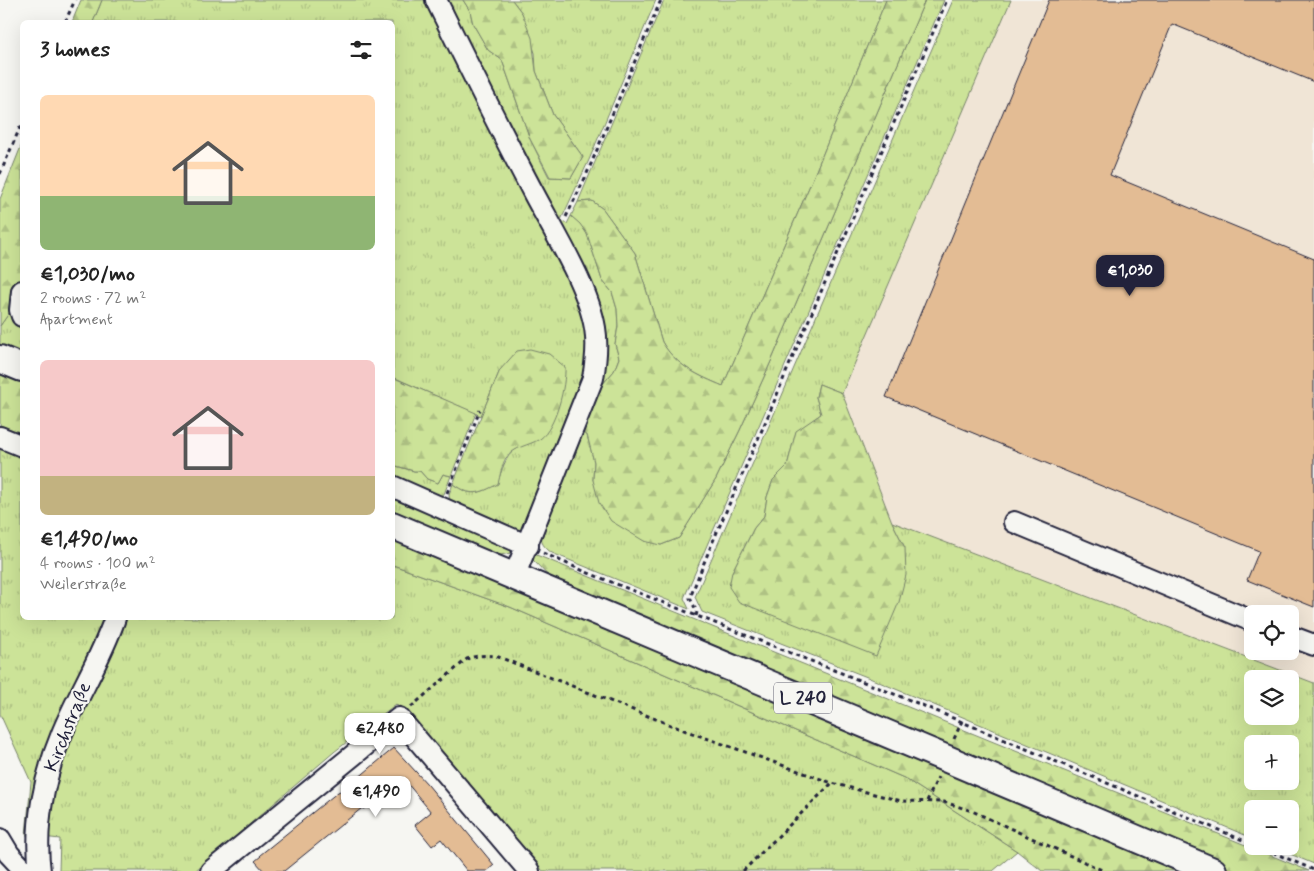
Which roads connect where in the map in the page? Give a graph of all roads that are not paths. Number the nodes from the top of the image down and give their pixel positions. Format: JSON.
{"nodes":[{"id":1,"x":436,"y":0,"type":"edge"},
{"id":2,"x":0,"y":359,"type":"edge"},
{"id":3,"x":20,"y":367,"type":"edge"},
{"id":4,"x":0,"y":437,"type":"edge"},
{"id":5,"x":20,"y":445,"type":"edge"},
{"id":6,"x":395,"y":487,"type":"edge"},
{"id":7,"x":1014,"y":522,"type":"dead end"},
{"id":8,"x":395,"y":527,"type":"edge"},
{"id":9,"x":528,"y":546,"type":"junction"},
{"id":10,"x":514,"y":577,"type":"junction"},
{"id":11,"x":1244,"y":618,"type":"edge"},
{"id":12,"x":114,"y":620,"type":"edge"},
{"id":13,"x":1299,"y":639,"type":"edge"},
{"id":14,"x":1314,"y":645,"type":"edge"},
{"id":15,"x":0,"y":839,"type":"edge"},
{"id":16,"x":25,"y":871,"type":"edge"},
{"id":17,"x":40,"y":871,"type":"edge"},
{"id":18,"x":211,"y":871,"type":"edge"},
{"id":19,"x":529,"y":871,"type":"edge"},
{"id":20,"x":1213,"y":871,"type":"edge"}],
"edges":[{"from":1,"to":9,"type":"street"},
{"from":2,"to":3,"type":"main road"},
{"from":4,"to":5,"type":"street"},
{"from":6,"to":9,"type":"street"},
{"from":7,"to":11,"type":"street"},
{"from":8,"to":10,"type":"main road","number":"L 240"},
{"from":9,"to":10,"type":"street"},
{"from":10,"to":20,"type":"main road","number":"L 240"},
{"from":12,"to":17,"type":"street","name":"Kirchstraße"},
{"from":13,"to":14,"type":"street"},
{"from":15,"to":16,"type":"street"},
{"from":18,"to":19,"type":"street"}]}
